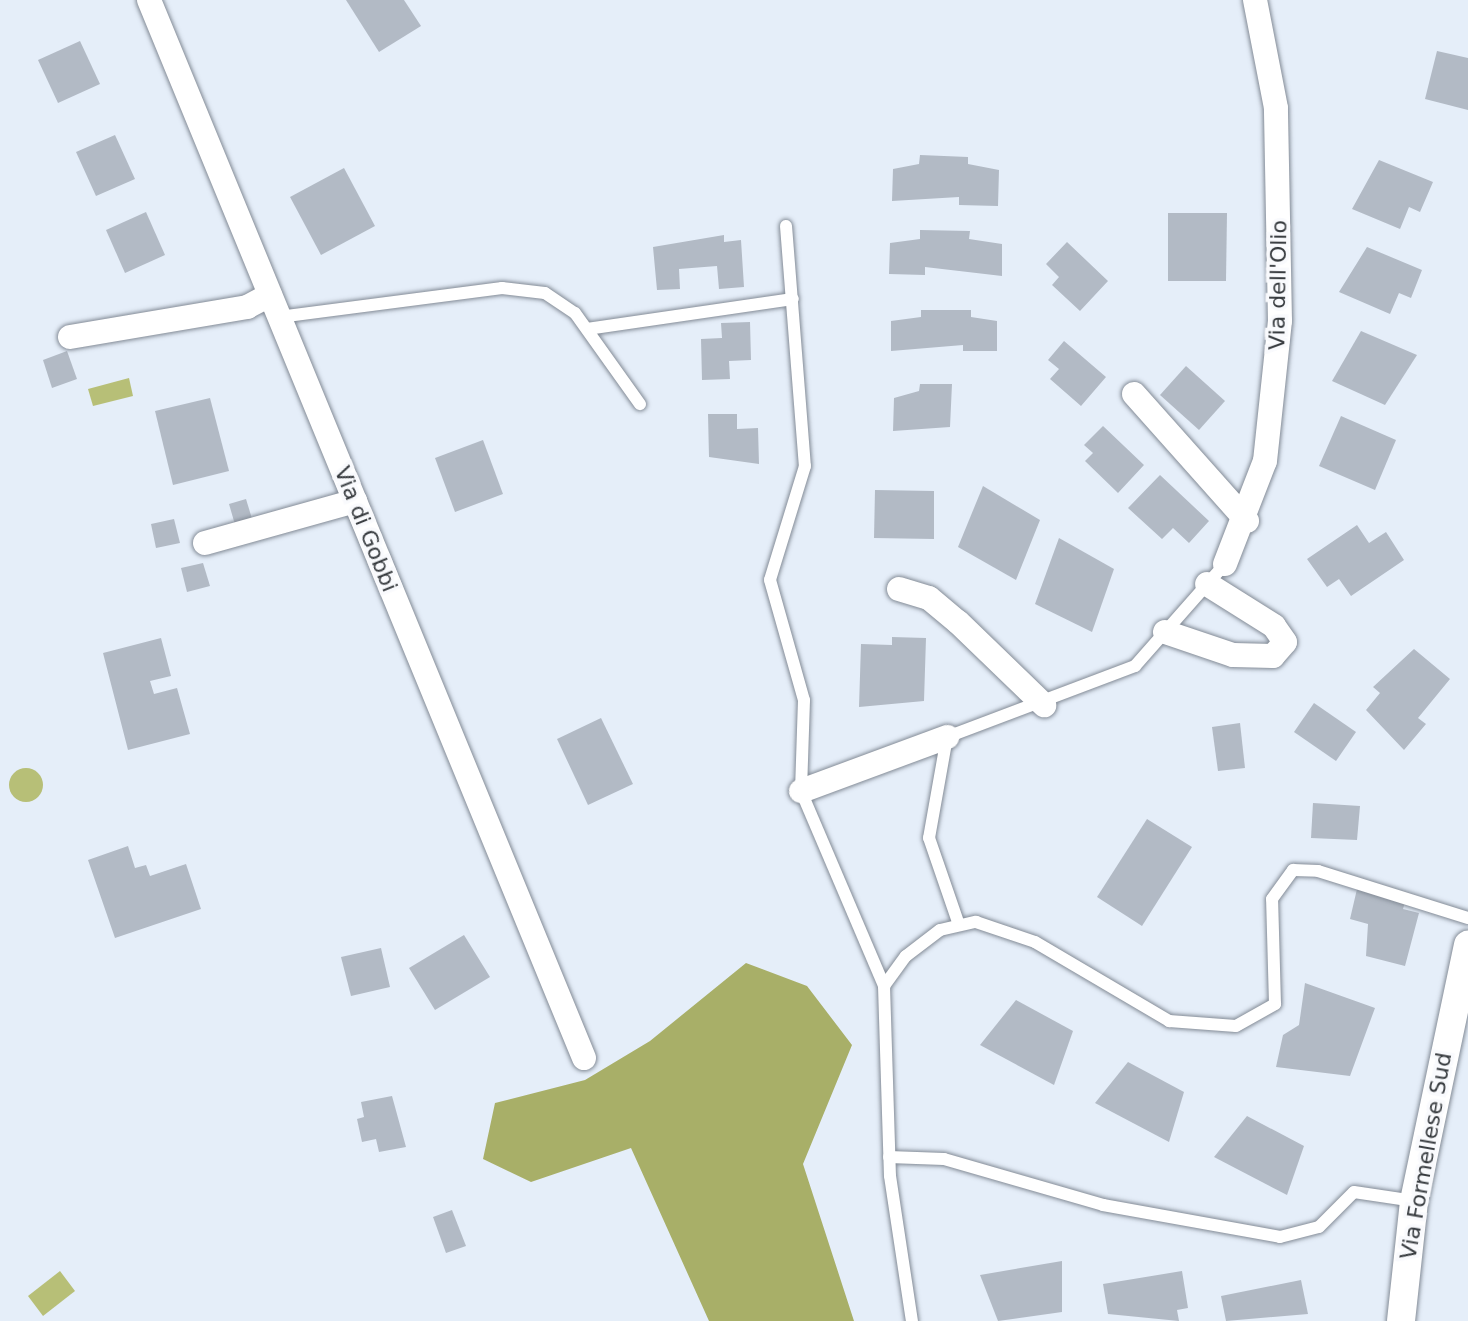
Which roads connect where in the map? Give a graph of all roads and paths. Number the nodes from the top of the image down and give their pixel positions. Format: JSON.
{"nodes":[{"id":1,"x":149,"y":0,"type":"edge"},
{"id":2,"x":1255,"y":0,"type":"edge"},
{"id":3,"x":786,"y":226,"type":"dead end"},
{"id":4,"x":793,"y":299,"type":"junction"},
{"id":5,"x":274,"y":306,"type":"junction"},
{"id":6,"x":587,"y":329,"type":"junction"},
{"id":7,"x":70,"y":337,"type":"dead end"},
{"id":8,"x":1134,"y":394,"type":"dead end"},
{"id":9,"x":640,"y":404,"type":"dead end"},
{"id":10,"x":355,"y":501,"type":"junction"},
{"id":11,"x":1247,"y":521,"type":"junction"},
{"id":12,"x":205,"y":543,"type":"dead end"},
{"id":13,"x":1225,"y":564,"type":"joint"},
{"id":14,"x":1207,"y":584,"type":"junction"},
{"id":15,"x":899,"y":589,"type":"dead end"},
{"id":16,"x":1165,"y":632,"type":"junction"},
{"id":17,"x":1044,"y":705,"type":"junction"},
{"id":18,"x":947,"y":737,"type":"junction"},
{"id":19,"x":801,"y":791,"type":"junction"},
{"id":20,"x":1468,"y":918,"type":"edge"},
{"id":21,"x":958,"y":922,"type":"junction"},
{"id":22,"x":1468,"y":945,"type":"edge"},
{"id":23,"x":884,"y":986,"type":"junction"},
{"id":24,"x":584,"y":1058,"type":"dead end"},
{"id":25,"x":889,"y":1157,"type":"junction"},
{"id":26,"x":1414,"y":1201,"type":"junction"},
{"id":27,"x":912,"y":1321,"type":"edge"},
{"id":28,"x":1401,"y":1321,"type":"edge"}],
"edges":[{"from":1,"to":5,"type":"street","name":"Via di Gobbi"},
{"from":2,"to":11,"type":"street","name":"Via dell'Olio"},
{"from":3,"to":4,"type":"lane"},
{"from":4,"to":6,"type":"lane"},
{"from":4,"to":19,"type":"lane"},
{"from":5,"to":6,"type":"lane"},
{"from":5,"to":7,"type":"street"},
{"from":5,"to":10,"type":"street","name":"Via di Gobbi"},
{"from":6,"to":9,"type":"lane"},
{"from":8,"to":11,"type":"street"},
{"from":10,"to":12,"type":"street"},
{"from":10,"to":24,"type":"street","name":"Via di Gobbi"},
{"from":11,"to":13,"type":"street","name":"Via dell'Olio"},
{"from":13,"to":14,"type":"lane"},
{"from":14,"to":16,"type":"lane"},
{"from":14,"to":16,"type":"street"},
{"from":15,"to":17,"type":"street"},
{"from":16,"to":17,"type":"lane"},
{"from":17,"to":18,"type":"lane"},
{"from":18,"to":19,"type":"street"},
{"from":18,"to":21,"type":"lane"},
{"from":19,"to":23,"type":"lane"},
{"from":20,"to":21,"type":"lane"},
{"from":21,"to":23,"type":"lane"},
{"from":22,"to":26,"type":"street","name":"Via Formellese Sud"},
{"from":23,"to":25,"type":"lane"},
{"from":25,"to":26,"type":"lane"},
{"from":25,"to":27,"type":"lane"},
{"from":26,"to":28,"type":"street","name":"Via Formellese Sud"}]}
